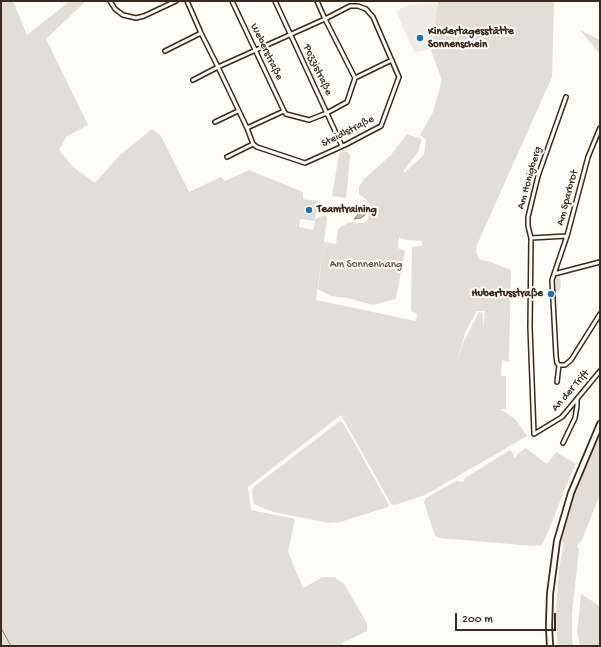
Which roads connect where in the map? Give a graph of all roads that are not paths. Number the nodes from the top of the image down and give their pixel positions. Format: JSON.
{"nodes":[{"id":1,"x":110,"y":1,"type":"edge"},
{"id":2,"x":176,"y":1,"type":"edge"},
{"id":3,"x":187,"y":1,"type":"edge"},
{"id":4,"x":232,"y":1,"type":"edge"},
{"id":5,"x":275,"y":1,"type":"edge"},
{"id":6,"x":318,"y":1,"type":"edge"},
{"id":7,"x":325,"y":19,"type":"junction"},
{"id":8,"x":201,"y":33,"type":"junction"},
{"id":9,"x":291,"y":34,"type":"junction"},
{"id":10,"x":255,"y":50,"type":"junction"},
{"id":11,"x":165,"y":51,"type":"dead end"},
{"id":12,"x":392,"y":60,"type":"junction"},
{"id":13,"x":218,"y":67,"type":"junction"},
{"id":14,"x":355,"y":78,"type":"junction"},
{"id":15,"x":193,"y":80,"type":"dead end"},
{"id":16,"x":566,"y":97,"type":"dead end"},
{"id":17,"x":238,"y":111,"type":"junction"},
{"id":18,"x":284,"y":111,"type":"junction"},
{"id":19,"x":327,"y":113,"type":"junction"},
{"id":20,"x":215,"y":122,"type":"dead end"},
{"id":21,"x":247,"y":128,"type":"junction"},
{"id":22,"x":600,"y":128,"type":"edge"},
{"id":23,"x":253,"y":144,"type":"junction"},
{"id":24,"x":342,"y":146,"type":"junction"},
{"id":25,"x":228,"y":157,"type":"dead end"},
{"id":26,"x":567,"y":236,"type":"junction"},
{"id":27,"x":531,"y":238,"type":"junction"},
{"id":28,"x":600,"y":262,"type":"edge"},
{"id":29,"x":554,"y":274,"type":"junction"},
{"id":30,"x":600,"y":314,"type":"edge"},
{"id":31,"x":559,"y":365,"type":"junction"},
{"id":32,"x":600,"y":371,"type":"edge"},
{"id":33,"x":557,"y":382,"type":"dead end"},
{"id":34,"x":577,"y":399,"type":"junction"},
{"id":35,"x":600,"y":424,"type":"edge"},
{"id":36,"x":534,"y":434,"type":"joint"},
{"id":37,"x":563,"y":443,"type":"dead end"},
{"id":38,"x":550,"y":646,"type":"edge"}],
"edges":[{"from":1,"to":2,"type":"street"},
{"from":3,"to":8,"type":"street"},
{"from":4,"to":10,"type":"street","name":"Weberstraße"},
{"from":5,"to":9,"type":"street","name":"Pozzistraße"},
{"from":6,"to":7,"type":"street"},
{"from":7,"to":9,"type":"street"},
{"from":7,"to":12,"type":"street","name":"Steidlstraße"},
{"from":7,"to":14,"type":"street"},
{"from":8,"to":11,"type":"street"},
{"from":8,"to":13,"type":"street"},
{"from":9,"to":10,"type":"street"},
{"from":9,"to":19,"type":"street","name":"Pozzistraße"},
{"from":10,"to":13,"type":"street"},
{"from":10,"to":18,"type":"street","name":"Weberstraße"},
{"from":12,"to":14,"type":"street"},
{"from":12,"to":24,"type":"street","name":"Steidlstraße"},
{"from":13,"to":15,"type":"street"},
{"from":13,"to":17,"type":"street"},
{"from":14,"to":19,"type":"street"},
{"from":16,"to":27,"type":"street","name":"Am Honigberg"},
{"from":17,"to":20,"type":"street"},
{"from":17,"to":21,"type":"street"},
{"from":18,"to":19,"type":"street"},
{"from":18,"to":21,"type":"street"},
{"from":19,"to":24,"type":"street","name":"Pozzistraße"},
{"from":21,"to":23,"type":"street"},
{"from":22,"to":26,"type":"street","name":"Am Sparbrot"},
{"from":23,"to":24,"type":"street","name":"Steidlstraße"},
{"from":23,"to":25,"type":"street"},
{"from":26,"to":27,"type":"street"},
{"from":26,"to":29,"type":"street","name":"Am Sparbrot"},
{"from":27,"to":36,"type":"street","name":"Am Honigberg"},
{"from":28,"to":29,"type":"street"},
{"from":29,"to":31,"type":"street"},
{"from":30,"to":31,"type":"street"},
{"from":31,"to":33,"type":"street"},
{"from":32,"to":34,"type":"street","name":"An der Trift"},
{"from":34,"to":36,"type":"street","name":"An der Trift"},
{"from":34,"to":37,"type":"street"},
{"from":35,"to":38,"type":"main road"}]}
